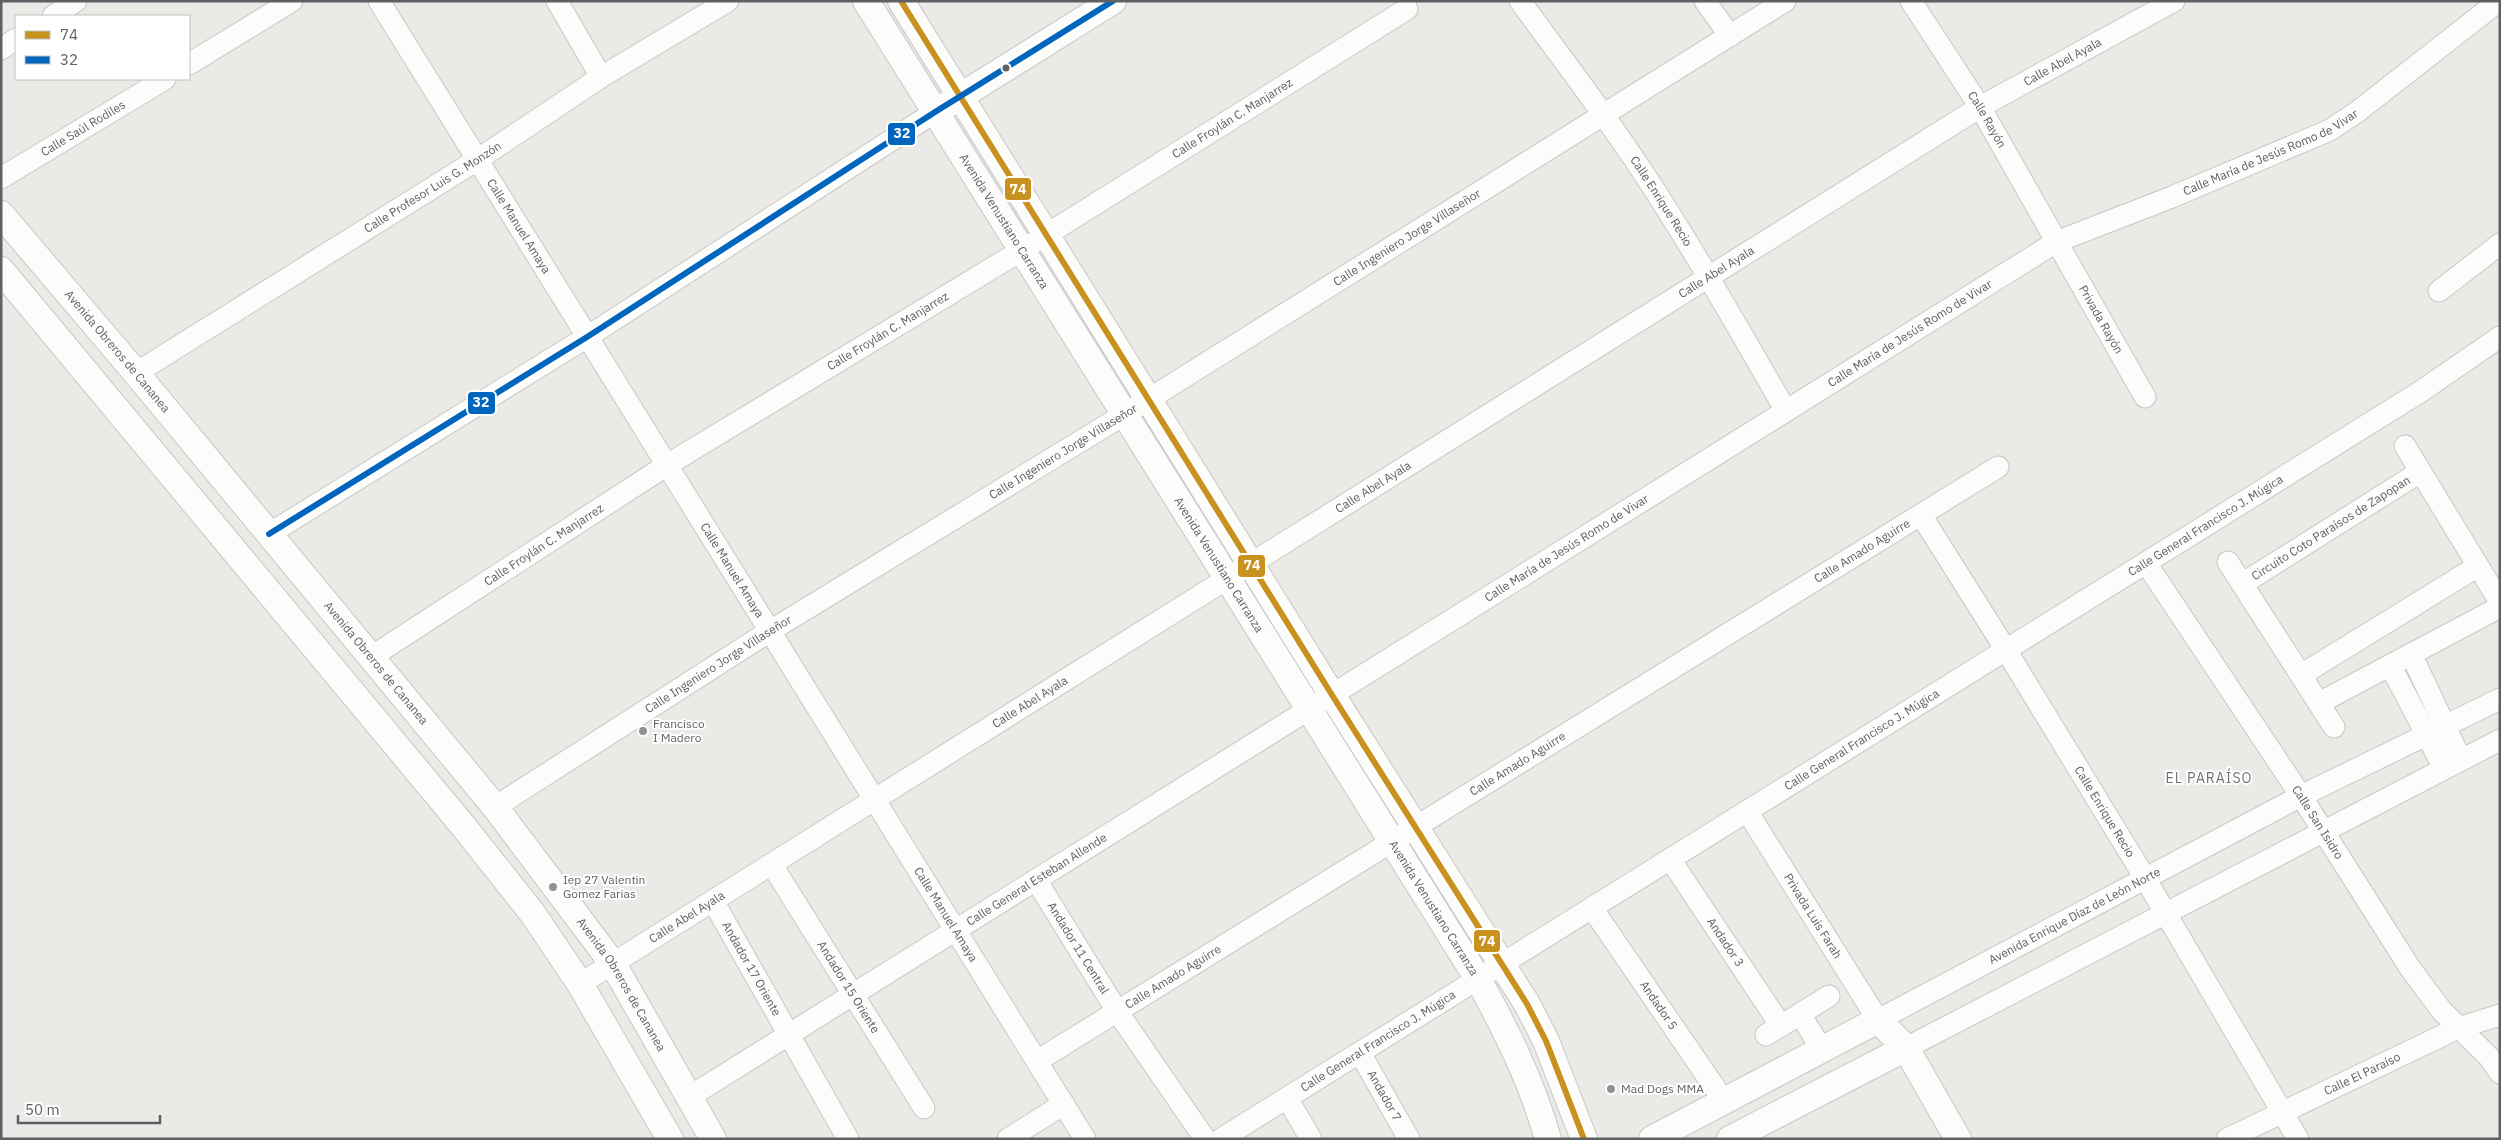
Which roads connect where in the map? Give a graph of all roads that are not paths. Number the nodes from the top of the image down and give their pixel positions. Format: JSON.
{"nodes":[{"id":1,"x":76,"y":1,"type":"edge"},
{"id":2,"x":292,"y":1,"type":"edge"},
{"id":3,"x":379,"y":1,"type":"edge"},
{"id":4,"x":557,"y":1,"type":"edge"},
{"id":5,"x":728,"y":1,"type":"edge"},
{"id":6,"x":866,"y":1,"type":"edge"},
{"id":7,"x":901,"y":1,"type":"edge"},
{"id":8,"x":1113,"y":1,"type":"edge"},
{"id":9,"x":1520,"y":1,"type":"edge"},
{"id":10,"x":1705,"y":1,"type":"edge"},
{"id":11,"x":1785,"y":1,"type":"edge"},
{"id":12,"x":1912,"y":1,"type":"edge"},
{"id":13,"x":2174,"y":1,"type":"edge"},
{"id":14,"x":2499,"y":1,"type":"edge"},
{"id":15,"x":1407,"y":9,"type":"dead end"},
{"id":16,"x":55,"y":15,"type":"edge"},
{"id":17,"x":1730,"y":36,"type":"junction"},
{"id":18,"x":15,"y":40,"type":"edge"},
{"id":19,"x":1,"y":49,"type":"edge"},
{"id":20,"x":190,"y":63,"type":"edge"},
{"id":21,"x":600,"y":77,"type":"junction"},
{"id":22,"x":163,"y":80,"type":"edge"},
{"id":23,"x":960,"y":96,"type":"junction"},
{"id":24,"x":1980,"y":107,"type":"junction"},
{"id":25,"x":936,"y":112,"type":"junction"},
{"id":26,"x":1603,"y":113,"type":"junction"},
{"id":27,"x":478,"y":160,"type":"junction"},
{"id":28,"x":1,"y":178,"type":"edge"},
{"id":29,"x":1,"y":214,"type":"edge"},
{"id":30,"x":1046,"y":235,"type":"junction"},
{"id":31,"x":2056,"y":242,"type":"junction"},
{"id":32,"x":2500,"y":244,"type":"edge"},
{"id":33,"x":1022,"y":250,"type":"junction"},
{"id":34,"x":1,"y":270,"type":"edge"},
{"id":35,"x":1708,"y":277,"type":"junction"},
{"id":36,"x":2439,"y":291,"type":"dead end"},
{"id":37,"x":587,"y":337,"type":"junction"},
{"id":38,"x":2500,"y":337,"type":"edge"},
{"id":39,"x":136,"y":373,"type":"junction"},
{"id":40,"x":2145,"y":397,"type":"dead end"},
{"id":41,"x":1148,"y":399,"type":"junction"},
{"id":42,"x":1786,"y":411,"type":"junction"},
{"id":43,"x":1125,"y":414,"type":"junction"},
{"id":44,"x":2405,"y":446,"type":"dead end"},
{"id":45,"x":667,"y":465,"type":"junction"},
{"id":46,"x":1998,"y":466,"type":"dead end"},
{"id":47,"x":2420,"y":472,"type":"junction"},
{"id":48,"x":1921,"y":515,"type":"junction"},
{"id":49,"x":269,"y":534,"type":"junction"},
{"id":50,"x":2228,"y":562,"type":"dead end"},
{"id":51,"x":2146,"y":563,"type":"junction"},
{"id":52,"x":1251,"y":564,"type":"junction"},
{"id":53,"x":2478,"y":566,"type":"junction"},
{"id":54,"x":1228,"y":578,"type":"junction"},
{"id":55,"x":2242,"y":584,"type":"junction"},
{"id":56,"x":2500,"y":602,"type":"edge"},
{"id":57,"x":2500,"y":606,"type":"edge"},
{"id":58,"x":770,"y":631,"type":"junction"},
{"id":59,"x":2006,"y":650,"type":"junction"},
{"id":60,"x":2411,"y":654,"type":"junction"},
{"id":61,"x":371,"y":658,"type":"junction"},
{"id":62,"x":2390,"y":665,"type":"junction"},
{"id":63,"x":2301,"y":675,"type":"junction"},
{"id":64,"x":1332,"y":695,"type":"junction"},
{"id":65,"x":2500,"y":699,"type":"edge"},
{"id":66,"x":2319,"y":703,"type":"junction"},
{"id":67,"x":1310,"y":709,"type":"junction"},
{"id":68,"x":2334,"y":727,"type":"dead end"},
{"id":69,"x":2436,"y":730,"type":"junction"},
{"id":70,"x":2500,"y":740,"type":"edge"},
{"id":71,"x":2452,"y":764,"type":"junction"},
{"id":72,"x":2301,"y":796,"type":"junction"},
{"id":73,"x":875,"y":800,"type":"junction"},
{"id":74,"x":495,"y":808,"type":"junction"},
{"id":75,"x":1748,"y":811,"type":"junction"},
{"id":76,"x":1415,"y":827,"type":"junction"},
{"id":77,"x":2322,"y":830,"type":"junction"},
{"id":78,"x":1393,"y":841,"type":"junction"},
{"id":79,"x":1670,"y":859,"type":"junction"},
{"id":80,"x":772,"y":865,"type":"junction"},
{"id":81,"x":2144,"y":878,"type":"junction"},
{"id":82,"x":1036,"y":880,"type":"junction"},
{"id":83,"x":713,"y":901,"type":"junction"},
{"id":84,"x":1592,"y":908,"type":"junction"},
{"id":85,"x":2166,"y":915,"type":"junction"},
{"id":86,"x":956,"y":931,"type":"junction"},
{"id":87,"x":613,"y":964,"type":"junction"},
{"id":88,"x":1502,"y":964,"type":"junction"},
{"id":89,"x":1478,"y":979,"type":"junction"},
{"id":90,"x":580,"y":984,"type":"junction"},
{"id":91,"x":853,"y":995,"type":"junction"},
{"id":92,"x":1829,"y":996,"type":"dead end"},
{"id":93,"x":1117,"y":1011,"type":"junction"},
{"id":94,"x":1800,"y":1014,"type":"junction"},
{"id":95,"x":2500,"y":1015,"type":"edge"},
{"id":96,"x":1878,"y":1020,"type":"junction"},
{"id":97,"x":2458,"y":1028,"type":"junction"},
{"id":98,"x":789,"y":1035,"type":"junction"},
{"id":99,"x":1906,"y":1048,"type":"junction"},
{"id":100,"x":1822,"y":1050,"type":"junction"},
{"id":101,"x":1360,"y":1053,"type":"junction"},
{"id":102,"x":1037,"y":1061,"type":"junction"},
{"id":103,"x":2500,"y":1074,"type":"edge"},
{"id":104,"x":689,"y":1097,"type":"junction"},
{"id":105,"x":1287,"y":1098,"type":"junction"},
{"id":106,"x":1724,"y":1101,"type":"junction"},
{"id":107,"x":1064,"y":1104,"type":"junction"},
{"id":108,"x":924,"y":1108,"type":"dead end"},
{"id":109,"x":2281,"y":1112,"type":"junction"},
{"id":110,"x":670,"y":1139,"type":"edge"},
{"id":111,"x":713,"y":1139,"type":"edge"},
{"id":112,"x":848,"y":1139,"type":"edge"},
{"id":113,"x":1008,"y":1139,"type":"edge"},
{"id":114,"x":1085,"y":1139,"type":"edge"},
{"id":115,"x":1205,"y":1139,"type":"edge"},
{"id":116,"x":1221,"y":1139,"type":"edge"},
{"id":117,"x":1311,"y":1139,"type":"edge"},
{"id":118,"x":1409,"y":1139,"type":"edge"},
{"id":119,"x":1548,"y":1139,"type":"edge"},
{"id":120,"x":1584,"y":1139,"type":"edge"},
{"id":121,"x":1652,"y":1139,"type":"edge"},
{"id":122,"x":1730,"y":1139,"type":"edge"},
{"id":123,"x":1958,"y":1139,"type":"edge"},
{"id":124,"x":2227,"y":1139,"type":"edge"},
{"id":125,"x":2298,"y":1139,"type":"edge"}],
"edges":[{"from":1,"to":16,"type":"street"},
{"from":2,"to":20,"type":"street"},
{"from":3,"to":27,"type":"street","name":"Calle Manuel Amaya"},
{"from":4,"to":21,"type":"street"},
{"from":5,"to":21,"type":"street","name":"Calle Profesor Luis G. Monzón"},
{"from":6,"to":25,"type":"street","name":"Avenida Venustiano Carranza"},
{"from":7,"to":23,"type":"street"},
{"from":8,"to":23,"type":"street"},
{"from":9,"to":26,"type":"street","name":"Calle Enrique Recio"},
{"from":10,"to":17,"type":"street"},
{"from":11,"to":17,"type":"street","name":"Calle Ingeniero Jorge Villaseñor"},
{"from":12,"to":24,"type":"street","name":"Calle Rayón"},
{"from":13,"to":24,"type":"street","name":"Calle Abel Ayala"},
{"from":14,"to":31,"type":"street","name":"Calle María de Jesús Romo de Vivar"},
{"from":15,"to":30,"type":"street","name":"Calle Froylán C. Manjarrez"},
{"from":17,"to":26,"type":"street","name":"Calle Ingeniero Jorge Villaseñor"},
{"from":18,"to":19,"type":"street"},
{"from":21,"to":27,"type":"street","name":"Calle Profesor Luis G. Monzón"},
{"from":22,"to":28,"type":"street","name":"Calle Saúl Rodiles"},
{"from":23,"to":25,"type":"street"},
{"from":23,"to":30,"type":"street"},
{"from":24,"to":31,"type":"street","name":"Calle Rayón"},
{"from":24,"to":35,"type":"street","name":"Calle Abel Ayala"},
{"from":25,"to":33,"type":"street","name":"Avenida Venustiano Carranza"},
{"from":25,"to":37,"type":"street"},
{"from":26,"to":35,"type":"street","name":"Calle Enrique Recio"},
{"from":26,"to":41,"type":"street","name":"Calle Ingeniero Jorge Villaseñor"},
{"from":27,"to":37,"type":"street","name":"Calle Manuel Amaya"},
{"from":27,"to":39,"type":"street","name":"Calle Profesor Luis G. Monzón"},
{"from":29,"to":39,"type":"street","name":"Avenida Obreros de Cananea"},
{"from":30,"to":33,"type":"street","name":"Calle Froylán C. Manjarrez"},
{"from":30,"to":41,"type":"street"},
{"from":31,"to":40,"type":"street","name":"Privada Rayón"},
{"from":31,"to":42,"type":"street","name":"Calle María de Jesús Romo de Vivar"},
{"from":32,"to":36,"type":"street"},
{"from":33,"to":43,"type":"street","name":"Avenida Venustiano Carranza"},
{"from":33,"to":45,"type":"street","name":"Calle Froylán C. Manjarrez"},
{"from":34,"to":90,"type":"street"},
{"from":35,"to":42,"type":"street","name":"Calle Enrique Recio"},
{"from":35,"to":52,"type":"street","name":"Calle Abel Ayala"},
{"from":37,"to":45,"type":"street","name":"Calle Manuel Amaya"},
{"from":37,"to":49,"type":"street"},
{"from":38,"to":51,"type":"street","name":"Calle General Francisco J. Múgica"},
{"from":39,"to":49,"type":"street","name":"Avenida Obreros de Cananea"},
{"from":41,"to":43,"type":"street","name":"Calle Ingeniero Jorge Villaseñor"},
{"from":41,"to":52,"type":"street"},
{"from":42,"to":64,"type":"street","name":"Calle María de Jesús Romo de Vivar"},
{"from":43,"to":54,"type":"street","name":"Avenida Venustiano Carranza"},
{"from":43,"to":58,"type":"street","name":"Calle Ingeniero Jorge Villaseñor"},
{"from":44,"to":47,"type":"street","name":"Circuito Coto Paraísos de Zapopan"},
{"from":45,"to":58,"type":"street","name":"Calle Manuel Amaya"},
{"from":45,"to":61,"type":"street","name":"Calle Froylán C. Manjarrez"},
{"from":46,"to":48,"type":"street","name":"Calle Amado Aguirre"},
{"from":47,"to":53,"type":"street","name":"Circuito Coto Paraísos de Zapopan"},
{"from":47,"to":55,"type":"street","name":"Circuito Coto Paraísos de Zapopan"},
{"from":48,"to":59,"type":"street","name":"Calle Enrique Recio"},
{"from":48,"to":76,"type":"street","name":"Calle Amado Aguirre"},
{"from":49,"to":61,"type":"street","name":"Avenida Obreros de Cananea"},
{"from":50,"to":55,"type":"street","name":"Circuito Coto Paraísos de Zapopan"},
{"from":51,"to":59,"type":"street","name":"Calle General Francisco J. Múgica"},
{"from":51,"to":72,"type":"street","name":"Calle San Isidro"},
{"from":52,"to":54,"type":"street","name":"Calle Abel Ayala"},
{"from":52,"to":64,"type":"street"},
{"from":53,"to":56,"type":"street","name":"Circuito Coto Paraísos de Zapopan"},
{"from":53,"to":63,"type":"street"},
{"from":54,"to":67,"type":"street","name":"Avenida Venustiano Carranza"},
{"from":54,"to":73,"type":"street","name":"Calle Abel Ayala"},
{"from":55,"to":63,"type":"street","name":"Circuito Coto Paraísos de Zapopan"},
{"from":57,"to":60,"type":"street"},
{"from":58,"to":73,"type":"street","name":"Calle Manuel Amaya"},
{"from":58,"to":74,"type":"street","name":"Calle Ingeniero Jorge Villaseñor"},
{"from":59,"to":75,"type":"street","name":"Calle General Francisco J. Múgica"},
{"from":59,"to":81,"type":"street","name":"Calle Enrique Recio"},
{"from":60,"to":62,"type":"street"},
{"from":60,"to":69,"type":"street"},
{"from":61,"to":74,"type":"street","name":"Avenida Obreros de Cananea"},
{"from":62,"to":66,"type":"street"},
{"from":62,"to":69,"type":"street"},
{"from":63,"to":66,"type":"street","name":"Circuito Coto Paraísos de Zapopan"},
{"from":64,"to":67,"type":"street","name":"Calle General Esteban Allende"},
{"from":64,"to":76,"type":"street"},
{"from":65,"to":69,"type":"street","name":"Avenida Enrique Díaz de León Norte"},
{"from":66,"to":68,"type":"street","name":"Circuito Coto Paraísos de Zapopan"},
{"from":67,"to":78,"type":"street","name":"Avenida Venustiano Carranza"},
{"from":67,"to":82,"type":"street","name":"Calle General Esteban Allende"},
{"from":69,"to":71,"type":"street"},
{"from":69,"to":72,"type":"street","name":"Avenida Enrique Díaz de León Norte"},
{"from":70,"to":71,"type":"street"},
{"from":71,"to":77,"type":"street"},
{"from":72,"to":77,"type":"street","name":"Calle San Isidro"},
{"from":72,"to":81,"type":"street","name":"Avenida Enrique Díaz de León Norte"},
{"from":73,"to":80,"type":"street","name":"Calle Abel Ayala"},
{"from":73,"to":86,"type":"street","name":"Calle Manuel Amaya"},
{"from":74,"to":87,"type":"street","name":"Avenida Obreros de Cananea"},
{"from":75,"to":79,"type":"street","name":"Calle General Francisco J. Múgica"},
{"from":75,"to":96,"type":"street","name":"Privada Luis Farah"},
{"from":76,"to":78,"type":"street","name":"Calle Amado Aguirre"},
{"from":76,"to":88,"type":"street"},
{"from":77,"to":85,"type":"street"},
{"from":77,"to":97,"type":"street","name":"Calle San Isidro"},
{"from":78,"to":89,"type":"street","name":"Avenida Venustiano Carranza"},
{"from":78,"to":93,"type":"street","name":"Calle Amado Aguirre"},
{"from":79,"to":84,"type":"street","name":"Calle General Francisco J. Múgica"},
{"from":79,"to":94,"type":"street","name":"Andador 3"},
{"from":80,"to":83,"type":"street","name":"Calle Abel Ayala"},
{"from":80,"to":91,"type":"street","name":"Andador 15 Oriente"},
{"from":81,"to":85,"type":"street","name":"Calle Enrique Recio"},
{"from":81,"to":96,"type":"street","name":"Avenida Enrique Díaz de León Norte"},
{"from":82,"to":86,"type":"street","name":"Calle General Esteban Allende"},
{"from":82,"to":93,"type":"street","name":"Andador 11 Central"},
{"from":83,"to":87,"type":"street","name":"Calle Abel Ayala"},
{"from":83,"to":98,"type":"street","name":"Andador 17 Oriente"},
{"from":84,"to":88,"type":"street","name":"Calle General Francisco J. Múgica"},
{"from":84,"to":106,"type":"street","name":"Andador 5"},
{"from":85,"to":99,"type":"street"},
{"from":85,"to":109,"type":"street","name":"Calle Enrique Recio"},
{"from":86,"to":91,"type":"street","name":"Calle General Esteban Allende"},
{"from":86,"to":102,"type":"street","name":"Calle Manuel Amaya"},
{"from":87,"to":90,"type":"street","name":"Calle Abel Ayala"},
{"from":87,"to":104,"type":"street","name":"Avenida Obreros de Cananea"},
{"from":88,"to":89,"type":"street","name":"Calle General Francisco J. Múgica"},
{"from":88,"to":120,"type":"street"},
{"from":89,"to":101,"type":"street","name":"Calle General Francisco J. Múgica"},
{"from":89,"to":119,"type":"street","name":"Avenida Venustiano Carranza"},
{"from":90,"to":110,"type":"street"},
{"from":91,"to":98,"type":"street","name":"Calle General Esteban Allende"},
{"from":91,"to":108,"type":"street","name":"Andador 15 Oriente"},
{"from":92,"to":94,"type":"street","name":"Andador 3"},
{"from":93,"to":102,"type":"street","name":"Calle Amado Aguirre"},
{"from":93,"to":115,"type":"street","name":"Andador 11 Central"},
{"from":94,"to":100,"type":"street"},
{"from":95,"to":97,"type":"street","name":"Calle El Paraíso"},
{"from":96,"to":99,"type":"street"},
{"from":96,"to":100,"type":"street","name":"Avenida Enrique Díaz de León Norte"},
{"from":97,"to":103,"type":"street","name":"Calle San Isidro"},
{"from":97,"to":109,"type":"street","name":"Calle El Paraíso"},
{"from":98,"to":104,"type":"street","name":"Calle General Esteban Allende"},
{"from":98,"to":112,"type":"street","name":"Andador 17 Oriente"},
{"from":99,"to":122,"type":"street"},
{"from":99,"to":123,"type":"street"},
{"from":100,"to":106,"type":"street","name":"Avenida Enrique Díaz de León Norte"},
{"from":101,"to":105,"type":"street","name":"Calle General Francisco J. Múgica"},
{"from":101,"to":118,"type":"street","name":"Andador 7"},
{"from":102,"to":107,"type":"street","name":"Calle Manuel Amaya"},
{"from":104,"to":111,"type":"street","name":"Avenida Obreros de Cananea"},
{"from":105,"to":116,"type":"street","name":"Calle General Francisco J. Múgica"},
{"from":105,"to":117,"type":"street"},
{"from":106,"to":121,"type":"street","name":"Avenida Enrique Díaz de León Norte"},
{"from":107,"to":113,"type":"street"},
{"from":107,"to":114,"type":"street","name":"Calle Manuel Amaya"},
{"from":109,"to":124,"type":"street","name":"Calle El Paraíso"},
{"from":109,"to":125,"type":"street","name":"Calle Enrique Recio"}]}
